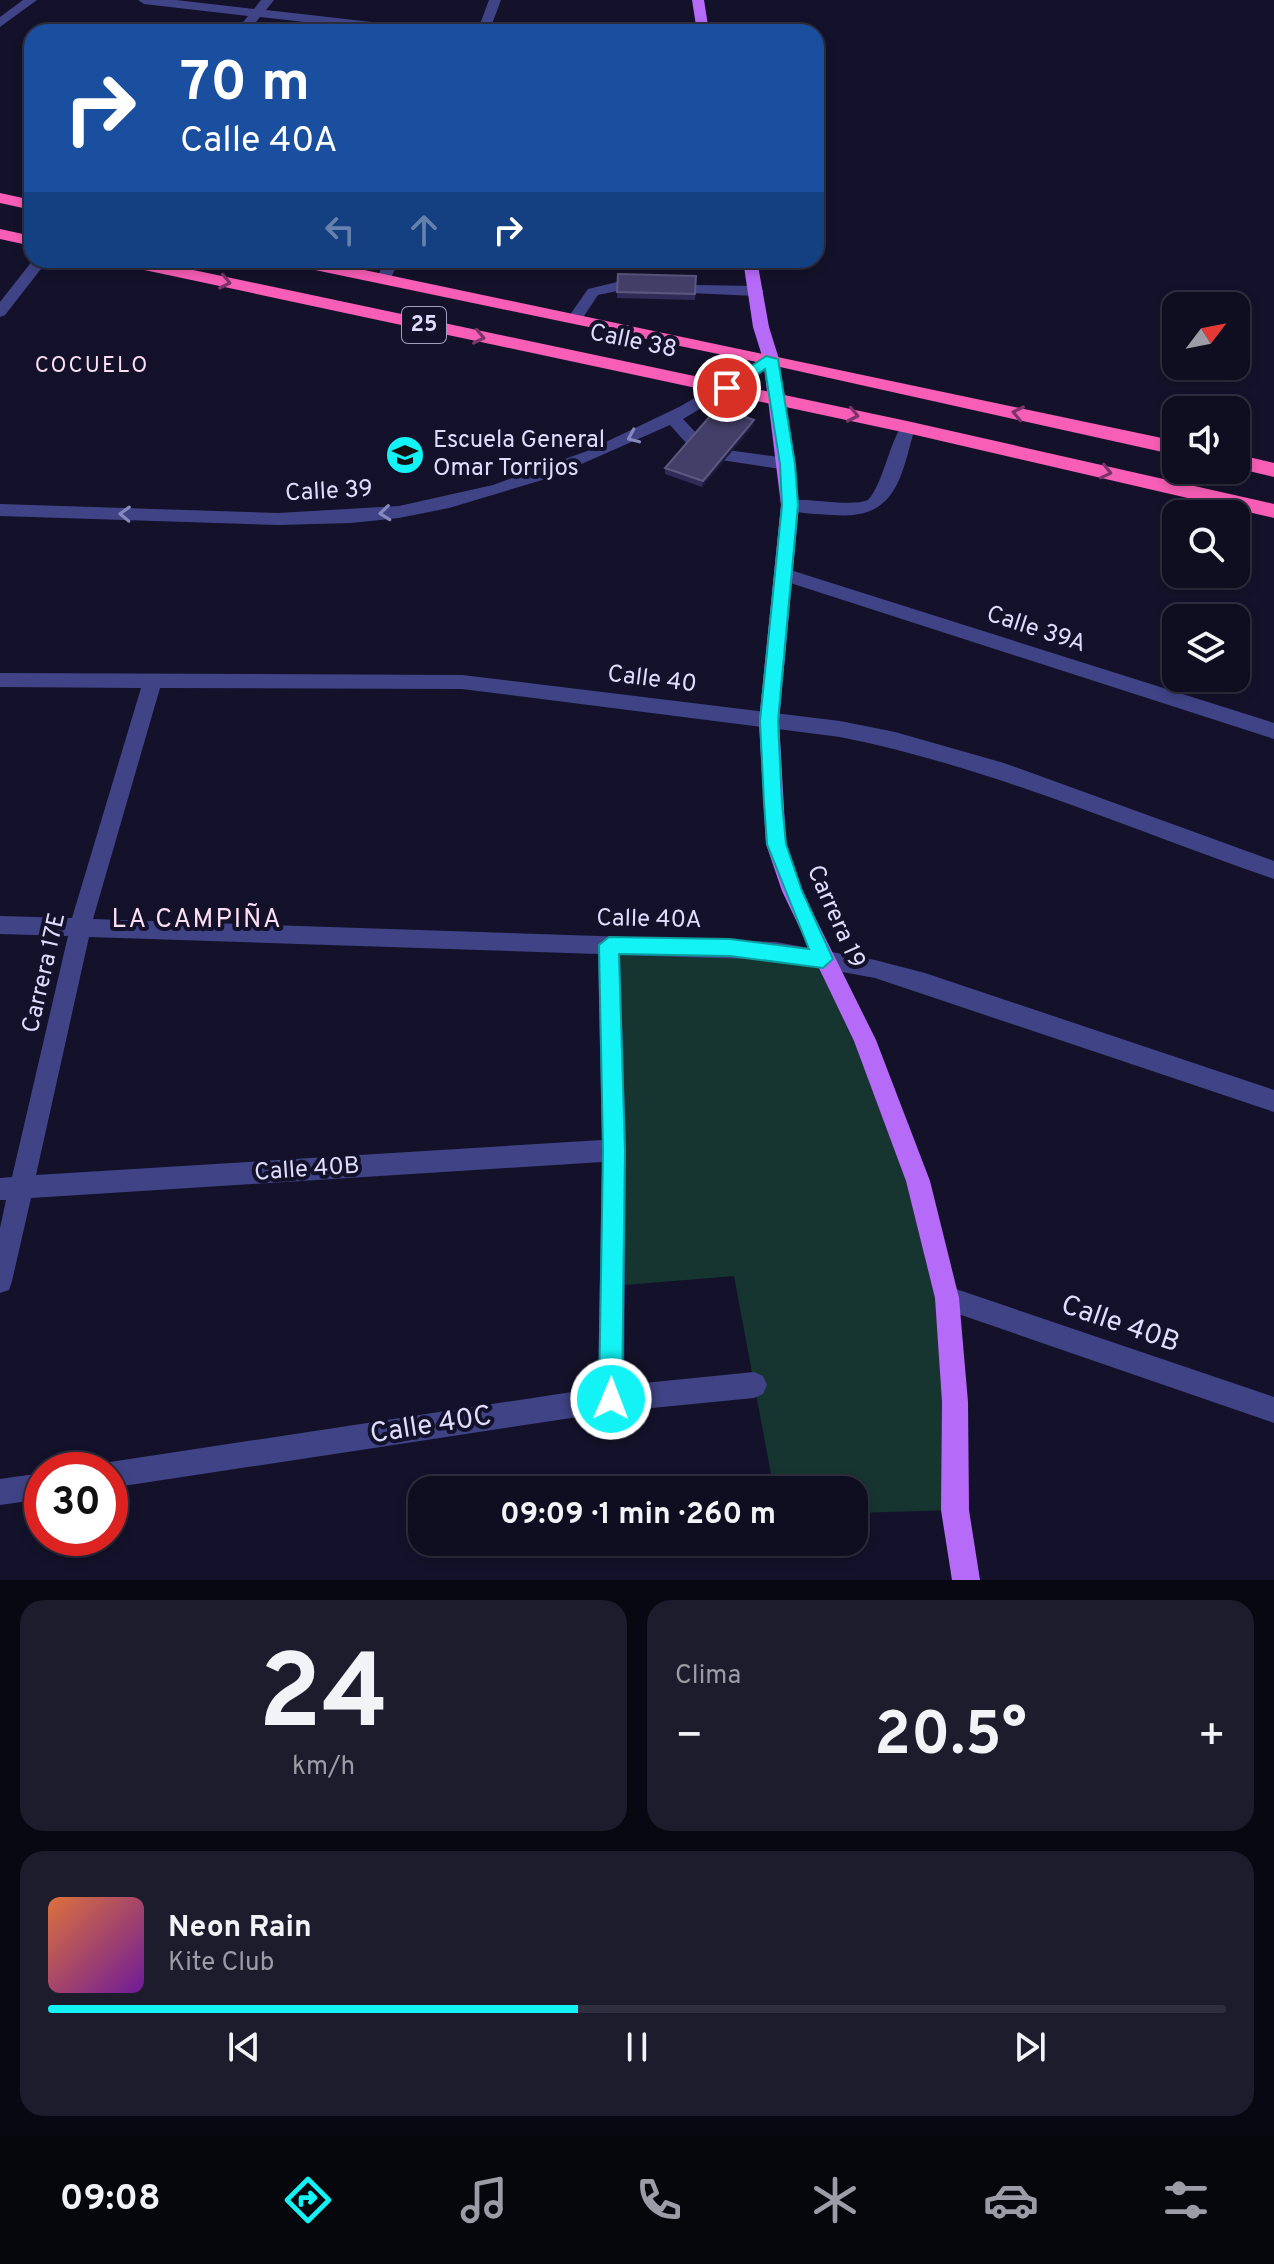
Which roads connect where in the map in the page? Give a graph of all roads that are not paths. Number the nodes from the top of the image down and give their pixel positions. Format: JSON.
{"nodes":[{"id":1,"x":31,"y":0,"type":"edge"},
{"id":2,"x":144,"y":0,"type":"edge"},
{"id":3,"x":268,"y":0,"type":"edge"},
{"id":4,"x":495,"y":0,"type":"edge"},
{"id":5,"x":698,"y":0,"type":"edge"},
{"id":6,"x":254,"y":13,"type":"junction"},
{"id":7,"x":0,"y":23,"type":"edge"},
{"id":8,"x":246,"y":24,"type":"edge"},
{"id":9,"x":353,"y":24,"type":"edge"},
{"id":10,"x":486,"y":24,"type":"edge"},
{"id":11,"x":702,"y":24,"type":"edge"},
{"id":12,"x":0,"y":198,"type":"edge"},
{"id":13,"x":24,"y":203,"type":"edge"},
{"id":14,"x":0,"y":234,"type":"edge"},
{"id":15,"x":24,"y":239,"type":"edge"},
{"id":16,"x":35,"y":268,"type":"edge"},
{"id":17,"x":159,"y":268,"type":"edge"},
{"id":18,"x":328,"y":268,"type":"edge"},
{"id":19,"x":388,"y":268,"type":"edge"},
{"id":20,"x":752,"y":268,"type":"edge"},
{"id":21,"x":383,"y":280,"type":"junction"},
{"id":22,"x":617,"y":287,"type":"edge"},
{"id":23,"x":695,"y":290,"type":"edge"},
{"id":24,"x":756,"y":291,"type":"junction"},
{"id":25,"x":0,"y":312,"type":"edge"},
{"id":26,"x":575,"y":319,"type":"junction"},
{"id":27,"x":771,"y":359,"type":"junction"},
{"id":28,"x":727,"y":388,"type":"junction"},
{"id":29,"x":776,"y":399,"type":"junction"},
{"id":30,"x":673,"y":418,"type":"junction"},
{"id":31,"x":907,"y":427,"type":"junction"},
{"id":32,"x":693,"y":440,"type":"edge"},
{"id":33,"x":1162,"y":445,"type":"edge"},
{"id":34,"x":727,"y":456,"type":"edge"},
{"id":35,"x":787,"y":464,"type":"junction"},
{"id":36,"x":1250,"y":464,"type":"edge"},
{"id":37,"x":1274,"y":470,"type":"edge"},
{"id":38,"x":790,"y":505,"type":"junction"},
{"id":39,"x":0,"y":510,"type":"edge"},
{"id":40,"x":1274,"y":511,"type":"edge"},
{"id":41,"x":784,"y":574,"type":"junction"},
{"id":42,"x":0,"y":680,"type":"edge"},
{"id":43,"x":153,"y":680,"type":"junction"},
{"id":44,"x":769,"y":721,"type":"junction"},
{"id":45,"x":1274,"y":731,"type":"edge"},
{"id":46,"x":1274,"y":870,"type":"edge"},
{"id":47,"x":0,"y":925,"type":"edge"},
{"id":48,"x":81,"y":925,"type":"junction"},
{"id":49,"x":609,"y":945,"type":"junction"},
{"id":50,"x":823,"y":959,"type":"junction"},
{"id":51,"x":1274,"y":1101,"type":"edge"},
{"id":52,"x":614,"y":1150,"type":"junction"},
{"id":53,"x":11,"y":1189,"type":"edge"},
{"id":54,"x":0,"y":1281,"type":"edge"},
{"id":55,"x":947,"y":1298,"type":"junction"},
{"id":56,"x":754,"y":1385,"type":"dead end"},
{"id":57,"x":611,"y":1399,"type":"junction"},
{"id":58,"x":1274,"y":1410,"type":"edge"},
{"id":59,"x":128,"y":1472,"type":"edge"},
{"id":60,"x":24,"y":1489,"type":"edge"},
{"id":61,"x":0,"y":1492,"type":"edge"},
{"id":62,"x":966,"y":1580,"type":"edge"}],
"edges":[{"from":1,"to":7,"type":"street"},
{"from":2,"to":6,"type":"street"},
{"from":3,"to":6,"type":"street"},
{"from":4,"to":10,"type":"street"},
{"from":5,"to":11,"type":"main road"},
{"from":6,"to":8,"type":"street"},
{"from":6,"to":9,"type":"street"},
{"from":12,"to":13,"type":"highway"},
{"from":14,"to":15,"type":"highway"},
{"from":16,"to":25,"type":"street"},
{"from":17,"to":28,"type":"highway","name":"Calle 38","number":"25","one_way":true},
{"from":18,"to":21,"type":"highway","name":"Calle 38","number":"25"},
{"from":19,"to":21,"type":"street"},
{"from":20,"to":24,"type":"main road","name":"Carrera 19"},
{"from":21,"to":26,"type":"highway","name":"Calle 38","number":"25"},
{"from":22,"to":26,"type":"street"},
{"from":23,"to":24,"type":"street"},
{"from":24,"to":27,"type":"main road","name":"Carrera 19"},
{"from":26,"to":27,"type":"highway","name":"Calle 38","number":"25"},
{"from":27,"to":28,"type":"street","name":"Calle 39"},
{"from":27,"to":29,"type":"main road","name":"Carrera 19"},
{"from":33,"to":27,"type":"highway","name":"Calle 38","number":"25","one_way":true},
{"from":28,"to":29,"type":"highway","name":"Calle 38","number":"25"},
{"from":28,"to":30,"type":"street","name":"Calle 39"},
{"from":29,"to":31,"type":"highway","name":"Calle 38","number":"25","one_way":true},
{"from":29,"to":35,"type":"main road","name":"Carrera 19"},
{"from":30,"to":32,"type":"street"},
{"from":30,"to":39,"type":"street","name":"Calle 39","one_way":true},
{"from":31,"to":38,"type":"street"},
{"from":31,"to":40,"type":"highway","name":"Calle 38","number":"25","one_way":true},
{"from":34,"to":35,"type":"street"},
{"from":35,"to":38,"type":"main road","name":"Carrera 19"},
{"from":36,"to":37,"type":"highway"},
{"from":38,"to":41,"type":"main road","name":"Carrera 19"},
{"from":41,"to":44,"type":"main road","name":"Carrera 19"},
{"from":41,"to":45,"type":"street","name":"Calle 39A"},
{"from":42,"to":43,"type":"street","name":"Calle 40"},
{"from":43,"to":44,"type":"street","name":"Calle 40"},
{"from":43,"to":48,"type":"street","name":"Carrera 17E"},
{"from":44,"to":46,"type":"street","name":"Calle 40"},
{"from":44,"to":50,"type":"main road","name":"Carrera 19"},
{"from":47,"to":48,"type":"street","name":"Calle 40A"},
{"from":48,"to":49,"type":"street","name":"Calle 40A"},
{"from":48,"to":53,"type":"street","name":"Carrera 17E"},
{"from":49,"to":50,"type":"street","name":"Calle 40A"},
{"from":49,"to":52,"type":"street"},
{"from":50,"to":51,"type":"street","name":"Calle 40A"},
{"from":50,"to":55,"type":"main road","name":"Carrera 19"},
{"from":52,"to":53,"type":"street","name":"Calle 40B"},
{"from":52,"to":57,"type":"street"},
{"from":53,"to":54,"type":"street","name":"Carrera 17E"},
{"from":55,"to":58,"type":"street","name":"Calle 40B"},
{"from":55,"to":62,"type":"main road","name":"Carrera 19"},
{"from":56,"to":57,"type":"street","name":"Calle 40C"},
{"from":57,"to":59,"type":"street","name":"Calle 40C"},
{"from":60,"to":61,"type":"street"}]}
